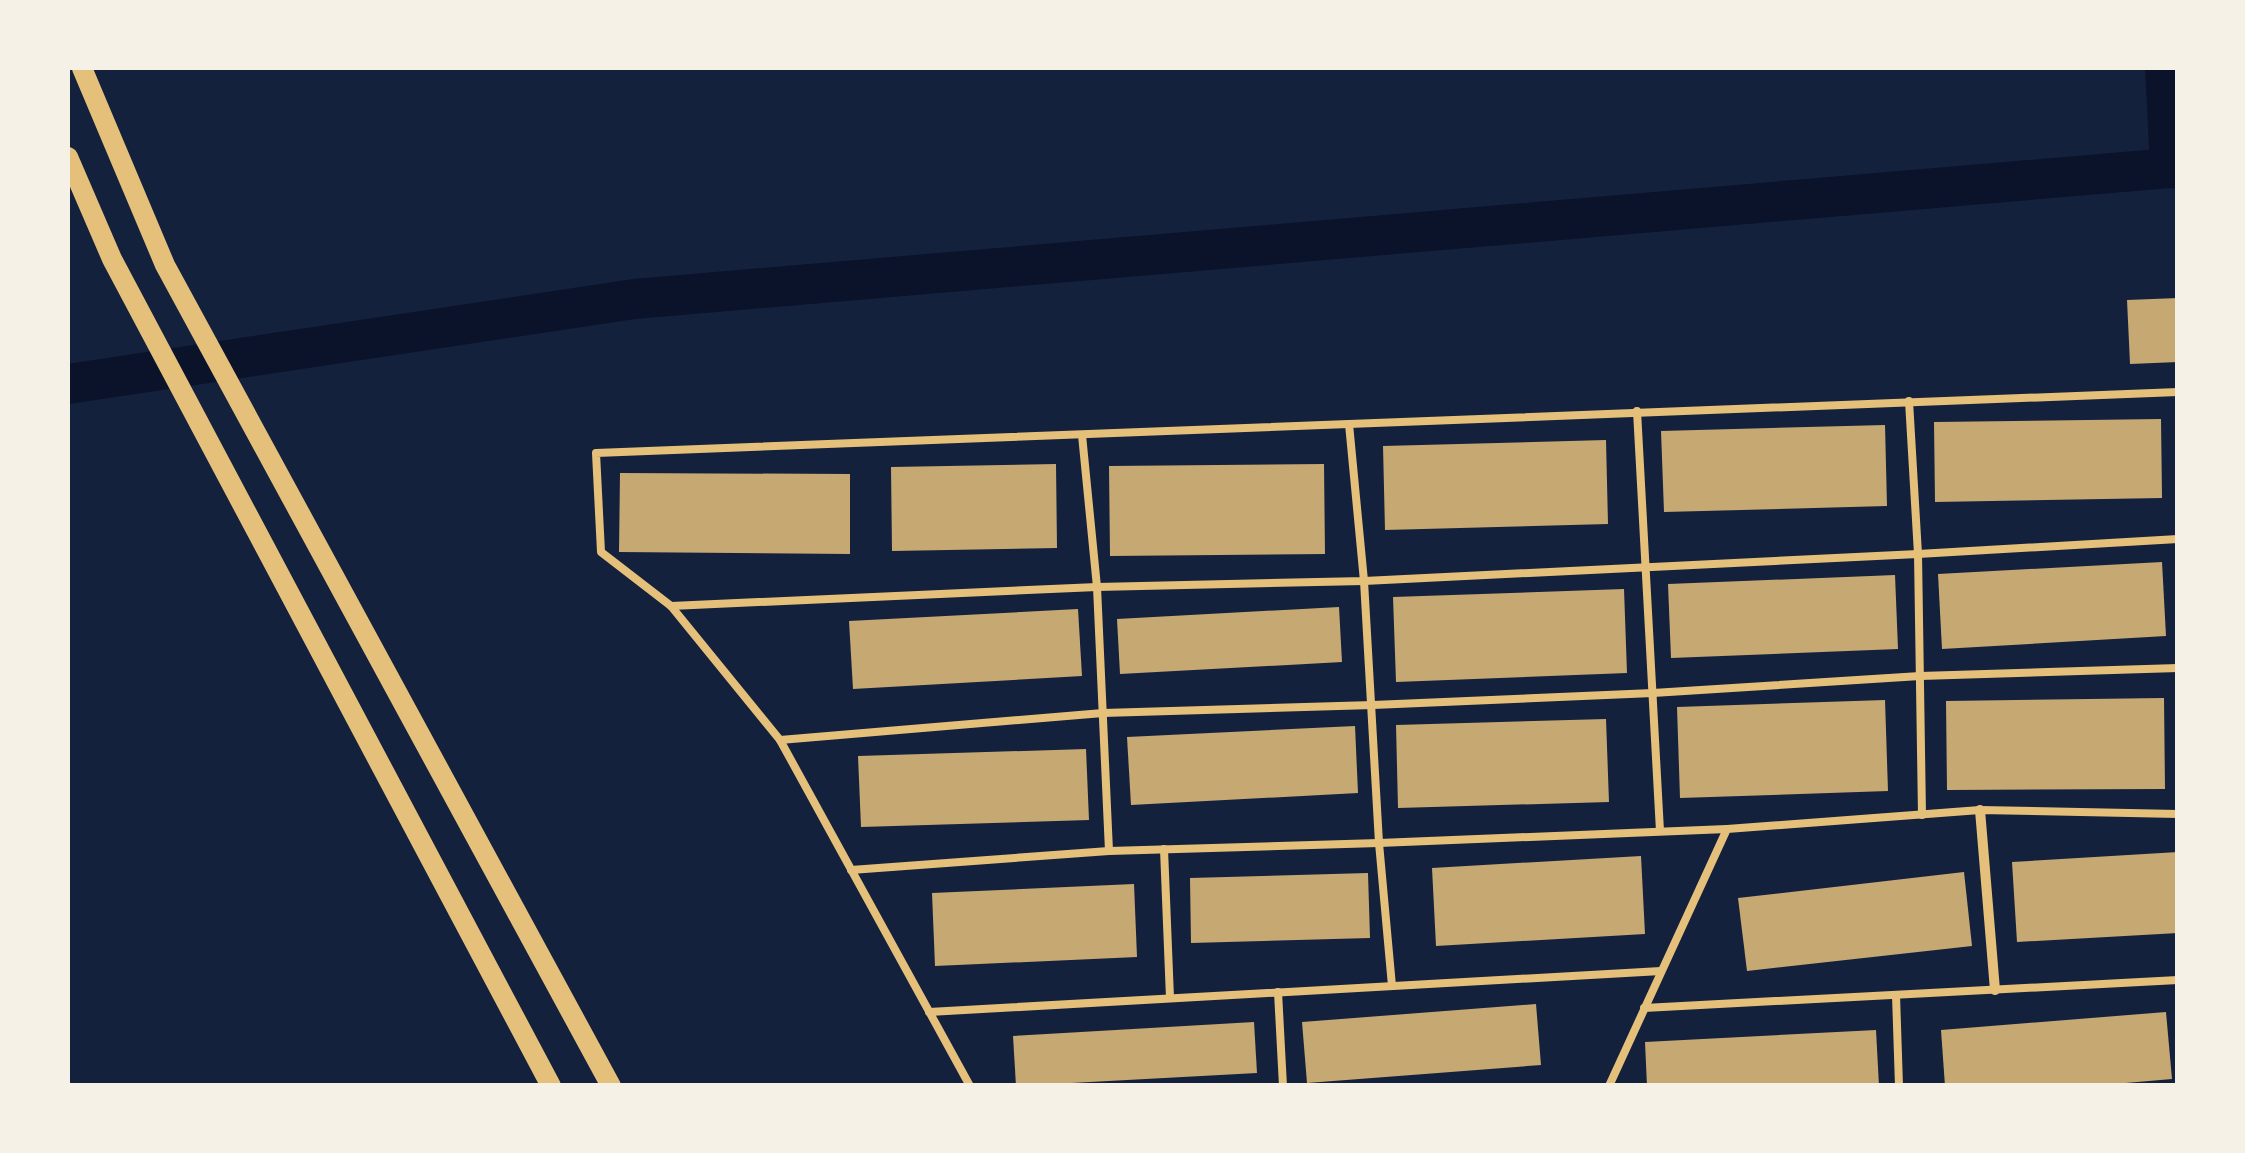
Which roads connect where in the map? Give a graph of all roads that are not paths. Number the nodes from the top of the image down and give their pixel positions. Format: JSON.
{"nodes":[{"id":1,"x":82,"y":68,"type":"edge"},
{"id":2,"x":68,"y":157,"type":"edge"},
{"id":3,"x":2178,"y":392,"type":"edge"},
{"id":4,"x":1909,"y":401,"type":"junction"},
{"id":5,"x":1637,"y":412,"type":"junction"},
{"id":6,"x":1349,"y":424,"type":"junction"},
{"id":7,"x":1082,"y":435,"type":"junction"},
{"id":8,"x":2178,"y":539,"type":"edge"},
{"id":9,"x":1918,"y":554,"type":"junction"},
{"id":10,"x":1644,"y":567,"type":"junction"},
{"id":11,"x":1364,"y":581,"type":"junction"},
{"id":12,"x":1097,"y":586,"type":"junction"},
{"id":13,"x":672,"y":606,"type":"junction"},
{"id":14,"x":2178,"y":668,"type":"edge"},
{"id":15,"x":1920,"y":676,"type":"junction"},
{"id":16,"x":1653,"y":693,"type":"junction"},
{"id":17,"x":1373,"y":705,"type":"junction"},
{"id":18,"x":1103,"y":713,"type":"junction"},
{"id":19,"x":780,"y":740,"type":"junction"},
{"id":20,"x":1980,"y":810,"type":"junction"},
{"id":21,"x":1922,"y":814,"type":"junction"},
{"id":22,"x":2178,"y":814,"type":"edge"},
{"id":23,"x":1727,"y":828,"type":"junction"},
{"id":24,"x":1660,"y":831,"type":"junction"},
{"id":25,"x":1379,"y":843,"type":"junction"},
{"id":26,"x":1164,"y":849,"type":"junction"},
{"id":27,"x":1110,"y":850,"type":"junction"},
{"id":28,"x":851,"y":870,"type":"junction"},
{"id":29,"x":1662,"y":971,"type":"junction"},
{"id":30,"x":2178,"y":980,"type":"edge"},
{"id":31,"x":1392,"y":986,"type":"junction"},
{"id":32,"x":1994,"y":990,"type":"junction"},
{"id":33,"x":1278,"y":992,"type":"junction"},
{"id":34,"x":1896,"y":995,"type":"junction"},
{"id":35,"x":1170,"y":998,"type":"junction"},
{"id":36,"x":1644,"y":1008,"type":"junction"},
{"id":37,"x":929,"y":1012,"type":"junction"},
{"id":38,"x":552,"y":1086,"type":"edge"},
{"id":39,"x":610,"y":1086,"type":"edge"},
{"id":40,"x":970,"y":1086,"type":"edge"},
{"id":41,"x":1284,"y":1086,"type":"edge"},
{"id":42,"x":1609,"y":1086,"type":"edge"},
{"id":43,"x":1899,"y":1086,"type":"edge"}],
"edges":[{"from":1,"to":39,"type":"main road"},
{"from":2,"to":38,"type":"main road"},
{"from":3,"to":4,"type":"lane"},
{"from":4,"to":5,"type":"lane"},
{"from":4,"to":9,"type":"lane"},
{"from":5,"to":6,"type":"lane"},
{"from":5,"to":10,"type":"lane"},
{"from":6,"to":7,"type":"lane"},
{"from":6,"to":11,"type":"lane"},
{"from":7,"to":12,"type":"lane"},
{"from":7,"to":13,"type":"lane"},
{"from":8,"to":9,"type":"lane"},
{"from":9,"to":10,"type":"lane"},
{"from":9,"to":15,"type":"lane"},
{"from":10,"to":11,"type":"lane"},
{"from":10,"to":16,"type":"lane"},
{"from":11,"to":12,"type":"lane"},
{"from":11,"to":17,"type":"lane"},
{"from":12,"to":13,"type":"lane"},
{"from":12,"to":18,"type":"lane"},
{"from":13,"to":19,"type":"lane"},
{"from":14,"to":15,"type":"lane"},
{"from":15,"to":16,"type":"lane"},
{"from":15,"to":21,"type":"lane"},
{"from":16,"to":17,"type":"lane"},
{"from":16,"to":24,"type":"lane"},
{"from":17,"to":18,"type":"lane"},
{"from":17,"to":25,"type":"lane"},
{"from":18,"to":19,"type":"lane"},
{"from":18,"to":27,"type":"lane"},
{"from":19,"to":28,"type":"lane"},
{"from":20,"to":21,"type":"lane"},
{"from":20,"to":22,"type":"lane"},
{"from":20,"to":32,"type":"street"},
{"from":21,"to":23,"type":"lane"},
{"from":23,"to":24,"type":"lane"},
{"from":23,"to":29,"type":"lane"},
{"from":24,"to":25,"type":"lane"},
{"from":25,"to":26,"type":"lane"},
{"from":25,"to":31,"type":"lane"},
{"from":26,"to":27,"type":"lane"},
{"from":26,"to":35,"type":"lane"},
{"from":27,"to":28,"type":"lane"},
{"from":28,"to":37,"type":"lane"},
{"from":29,"to":31,"type":"lane"},
{"from":29,"to":36,"type":"lane"},
{"from":30,"to":32,"type":"lane"},
{"from":31,"to":33,"type":"lane"},
{"from":32,"to":34,"type":"lane"},
{"from":33,"to":35,"type":"lane"},
{"from":33,"to":41,"type":"lane"},
{"from":34,"to":36,"type":"lane"},
{"from":34,"to":43,"type":"lane"},
{"from":35,"to":37,"type":"lane"},
{"from":36,"to":42,"type":"lane"},
{"from":37,"to":40,"type":"lane"}]}
